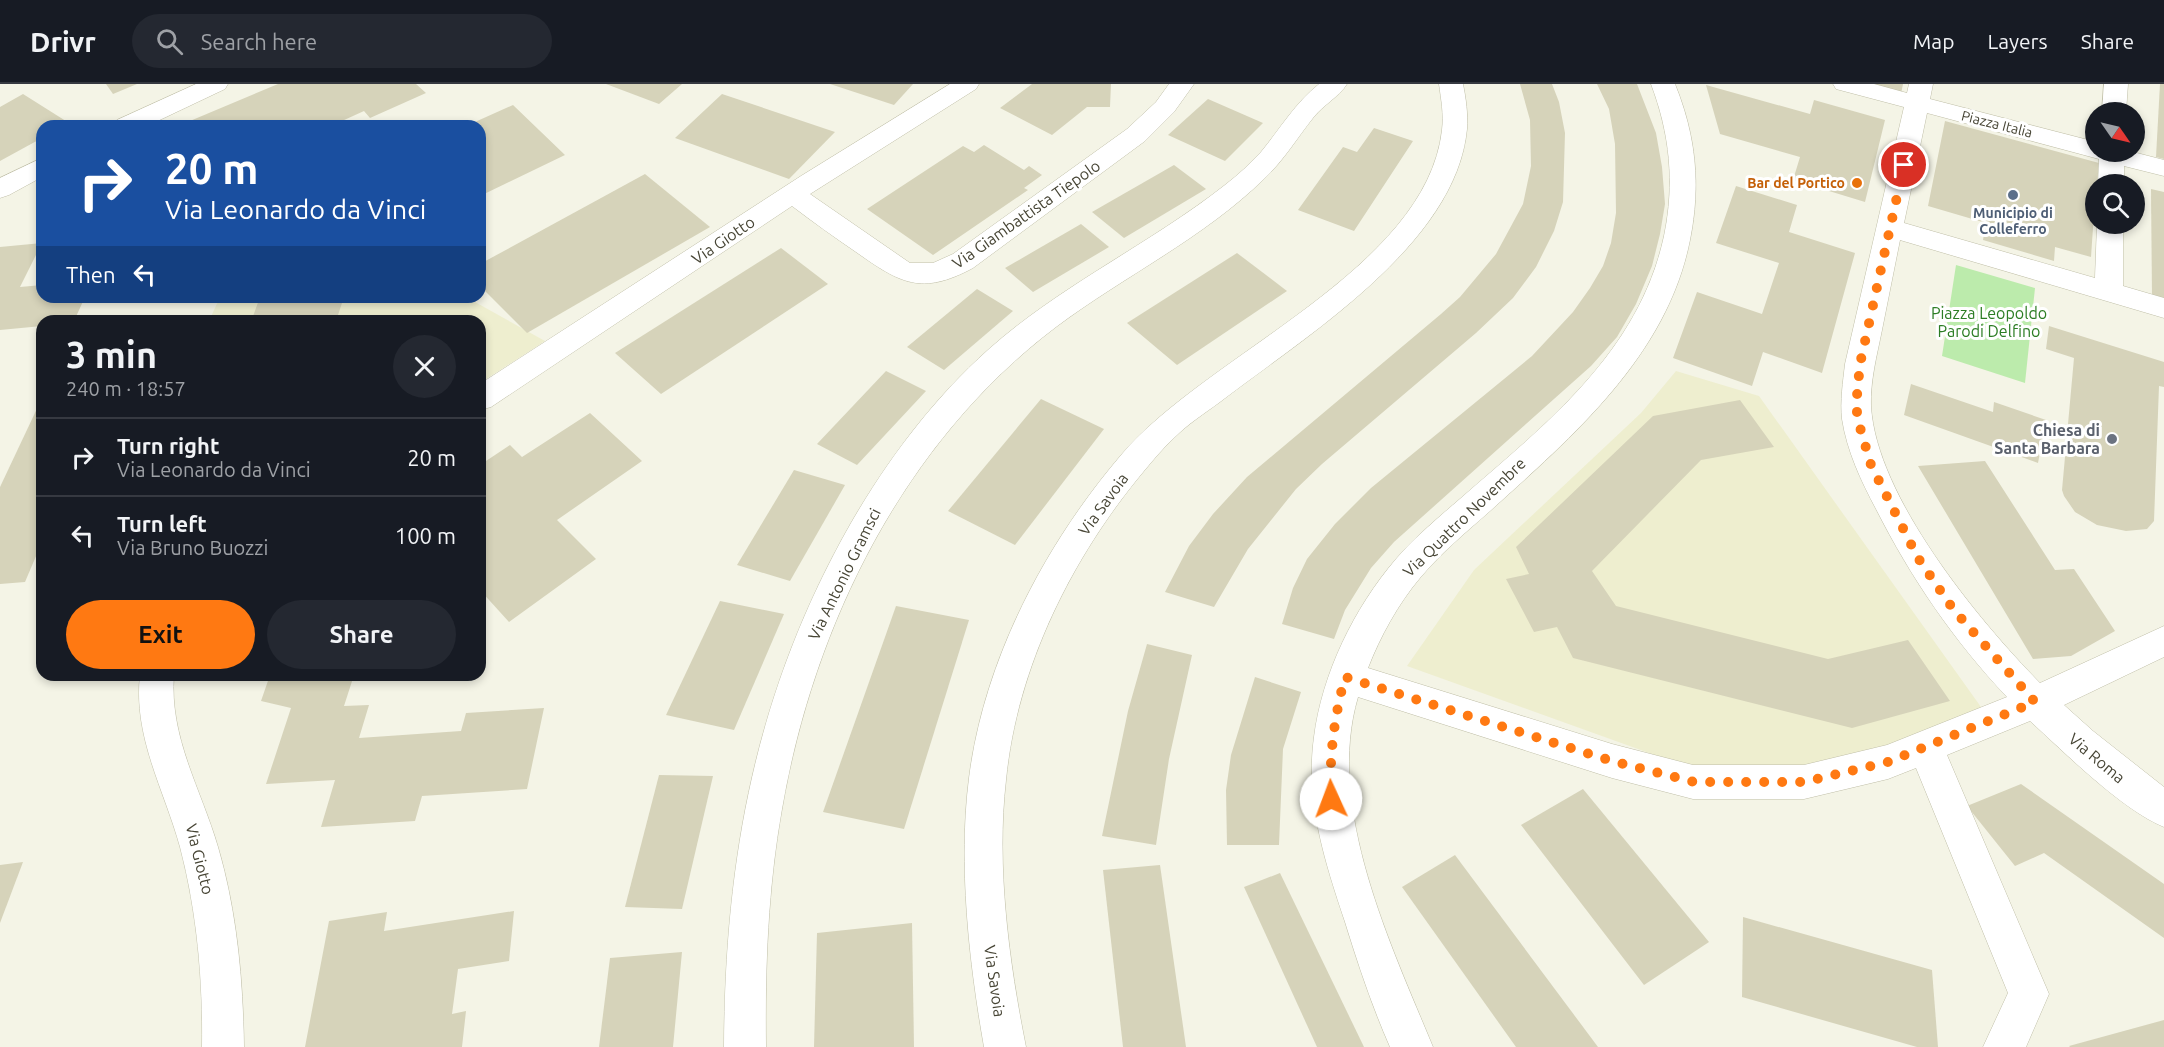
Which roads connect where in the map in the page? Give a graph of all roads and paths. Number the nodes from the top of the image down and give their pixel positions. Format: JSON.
{"nodes":[{"id":1,"x":216,"y":84,"type":"edge"},
{"id":2,"x":967,"y":84,"type":"edge"},
{"id":3,"x":1182,"y":84,"type":"edge"},
{"id":4,"x":1335,"y":84,"type":"edge"},
{"id":5,"x":1451,"y":84,"type":"edge"},
{"id":6,"x":1663,"y":84,"type":"edge"},
{"id":7,"x":1845,"y":84,"type":"edge"},
{"id":8,"x":2116,"y":84,"type":"edge"},
{"id":9,"x":1919,"y":94,"type":"edge"},
{"id":10,"x":2115,"y":102,"type":"edge"},
{"id":11,"x":139,"y":120,"type":"edge"},
{"id":12,"x":2085,"y":145,"type":"edge"},
{"id":13,"x":2142,"y":162,"type":"edge"},
{"id":14,"x":2164,"y":168,"type":"edge"},
{"id":15,"x":36,"y":169,"type":"edge"},
{"id":16,"x":0,"y":189,"type":"edge"},
{"id":17,"x":792,"y":194,"type":"junction"},
{"id":18,"x":1890,"y":228,"type":"junction"},
{"id":19,"x":2110,"y":234,"type":"edge"},
{"id":20,"x":2109,"y":291,"type":"junction"},
{"id":21,"x":2164,"y":308,"type":"edge"},
{"id":22,"x":486,"y":395,"type":"edge"},
{"id":23,"x":2164,"y":641,"type":"edge"},
{"id":24,"x":1345,"y":677,"type":"junction"},
{"id":25,"x":157,"y":681,"type":"edge"},
{"id":26,"x":2035,"y":702,"type":"junction"},
{"id":27,"x":1926,"y":747,"type":"junction"},
{"id":28,"x":2164,"y":810,"type":"edge"},
{"id":29,"x":223,"y":1047,"type":"edge"},
{"id":30,"x":745,"y":1047,"type":"edge"},
{"id":31,"x":1005,"y":1047,"type":"edge"},
{"id":32,"x":1413,"y":1047,"type":"edge"},
{"id":33,"x":2004,"y":1047,"type":"edge"}],
"edges":[{"from":1,"to":11,"type":"street"},
{"from":2,"to":17,"type":"street","name":"Via Giotto"},
{"from":3,"to":17,"type":"street","name":"Via Giambattista Tiepolo"},
{"from":4,"to":30,"type":"street","name":"Via Antonio Gramsci"},
{"from":5,"to":31,"type":"street","name":"Via Savoia"},
{"from":6,"to":24,"type":"street","name":"Via Quattro Novembre"},
{"from":7,"to":9,"type":"street","name":"Piazza Italia"},
{"from":8,"to":10,"type":"street"},
{"from":9,"to":12,"type":"street","name":"Piazza Italia"},
{"from":9,"to":18,"type":"street","name":"Via Roma"},
{"from":13,"to":14,"type":"street","name":"Piazza Italia"},
{"from":15,"to":16,"type":"street"},
{"from":17,"to":22,"type":"street","name":"Via Giotto"},
{"from":18,"to":20,"type":"street"},
{"from":18,"to":26,"type":"street","name":"Via Roma"},
{"from":19,"to":20,"type":"street"},
{"from":20,"to":21,"type":"street"},
{"from":23,"to":26,"type":"street"},
{"from":24,"to":27,"type":"street"},
{"from":24,"to":32,"type":"street","name":"Via Quattro Novembre"},
{"from":25,"to":29,"type":"street","name":"Via Giotto"},
{"from":26,"to":27,"type":"street"},
{"from":26,"to":28,"type":"street","name":"Via Roma"},
{"from":27,"to":33,"type":"street"}]}
